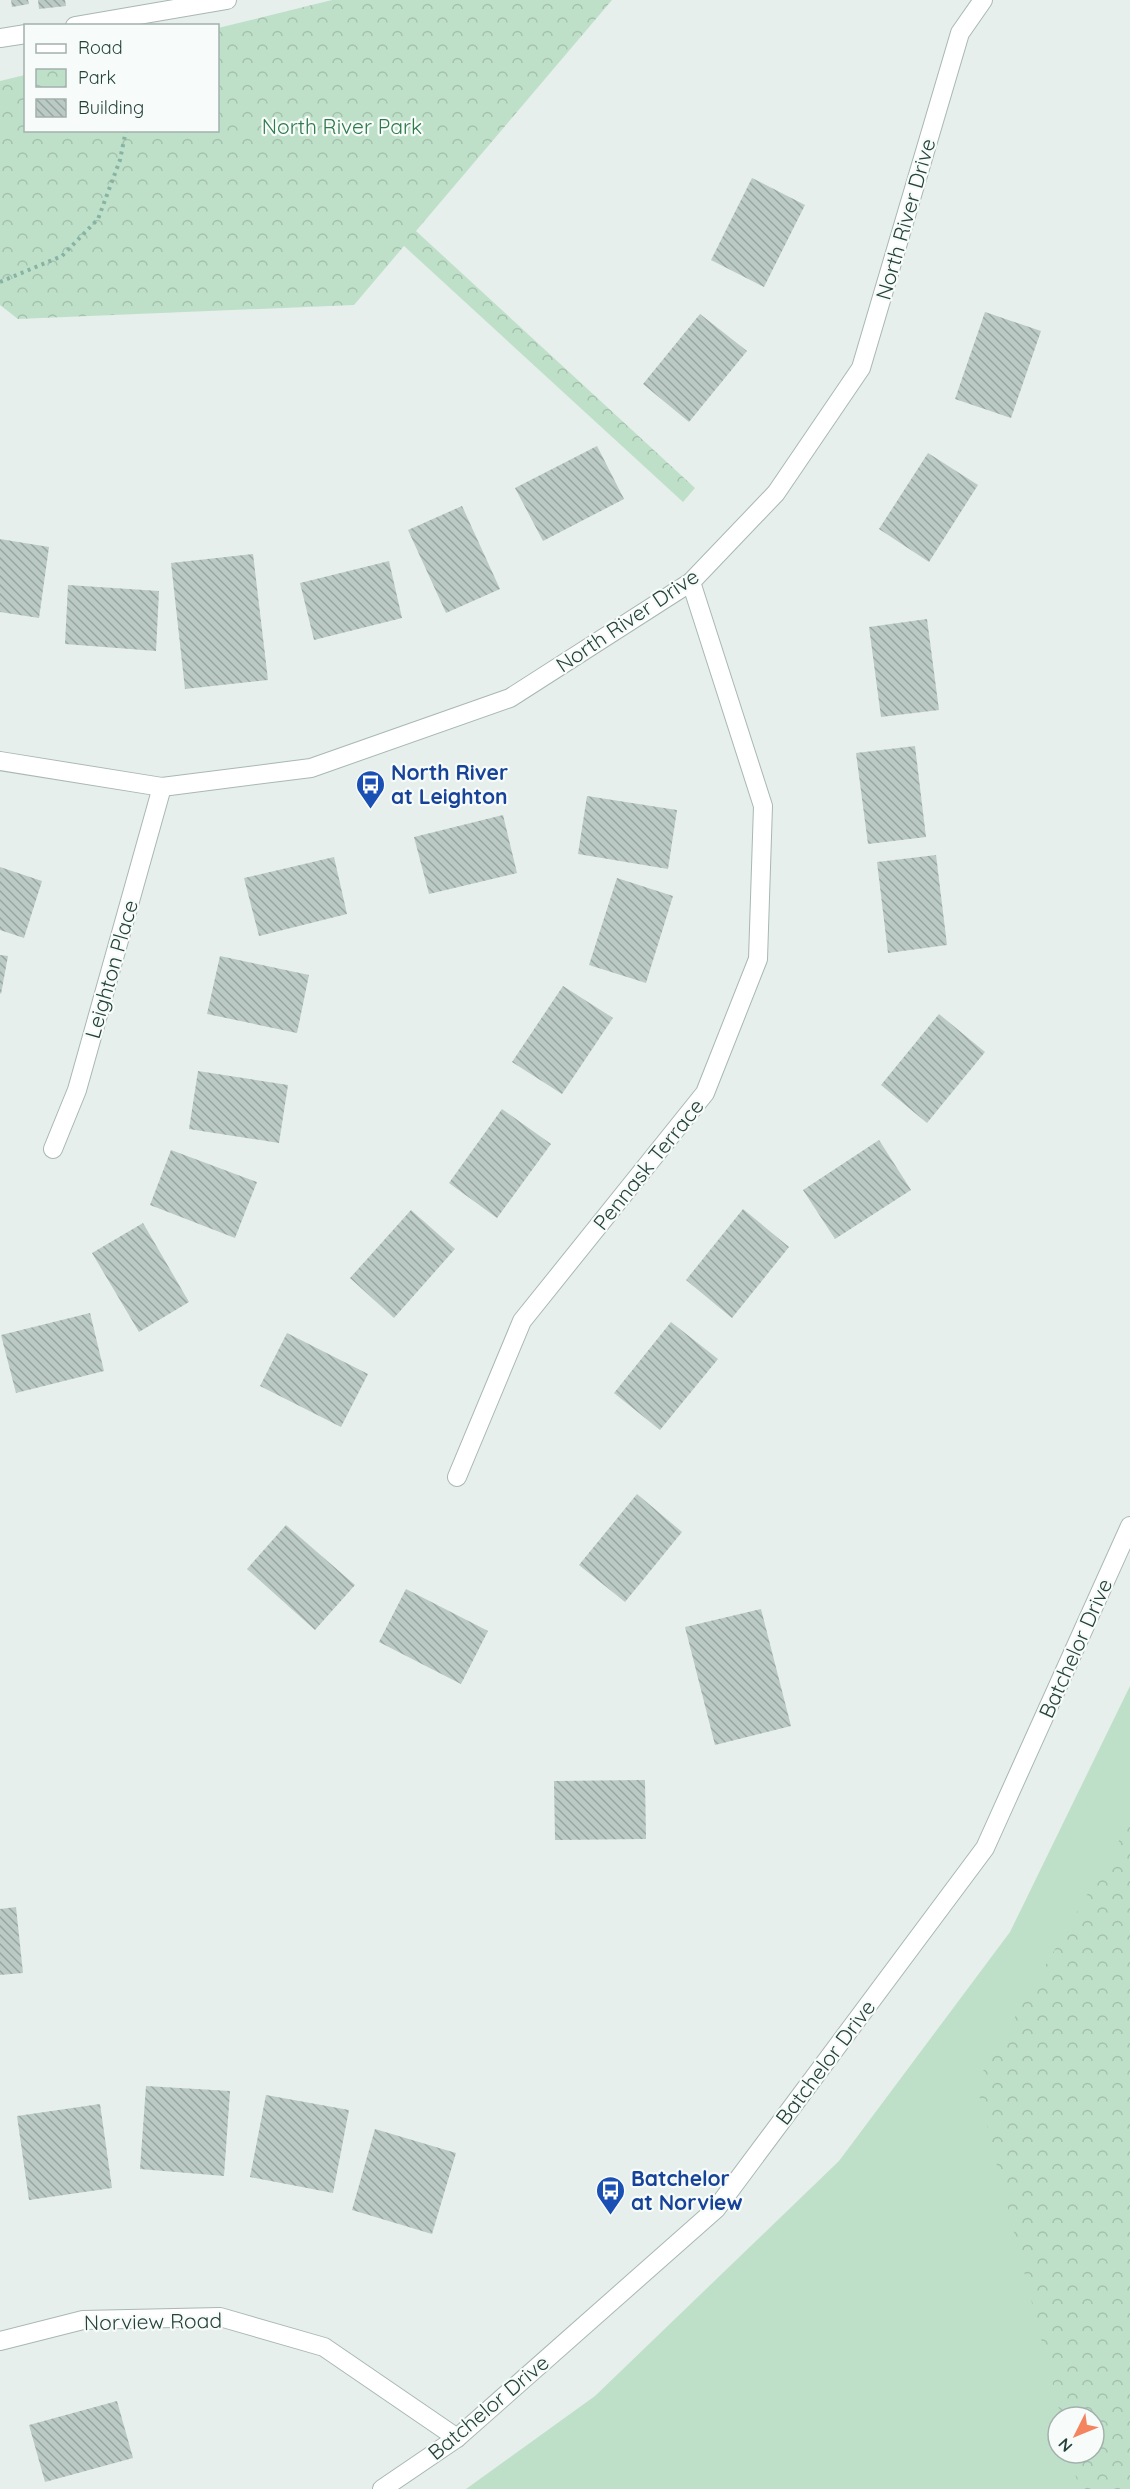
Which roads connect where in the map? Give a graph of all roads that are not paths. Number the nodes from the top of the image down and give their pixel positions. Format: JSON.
{"nodes":[{"id":1,"x":227,"y":0,"type":"edge"},
{"id":2,"x":983,"y":0,"type":"edge"},
{"id":3,"x":87,"y":24,"type":"edge"},
{"id":4,"x":24,"y":34,"type":"edge"},
{"id":5,"x":0,"y":38,"type":"edge"},
{"id":6,"x":691,"y":582,"type":"junction"},
{"id":7,"x":0,"y":761,"type":"edge"},
{"id":8,"x":162,"y":787,"type":"junction"},
{"id":9,"x":53,"y":1149,"type":"dead end"},
{"id":10,"x":457,"y":1478,"type":"dead end"},
{"id":11,"x":1130,"y":1526,"type":"edge"},
{"id":12,"x":0,"y":2341,"type":"edge"},
{"id":13,"x":457,"y":2438,"type":"junction"},
{"id":14,"x":382,"y":2489,"type":"edge"}],
"edges":[{"from":1,"to":3,"type":"street"},
{"from":2,"to":6,"type":"street","name":"North River Drive"},
{"from":4,"to":5,"type":"street"},
{"from":6,"to":8,"type":"street","name":"North River Drive"},
{"from":6,"to":10,"type":"street","name":"Pennask Terrace"},
{"from":7,"to":8,"type":"street","name":"North River Drive"},
{"from":8,"to":9,"type":"street","name":"Leighton Place"},
{"from":11,"to":13,"type":"street","name":"Batchelor Drive"},
{"from":12,"to":13,"type":"street","name":"Norview Road"},
{"from":13,"to":14,"type":"street","name":"Batchelor Drive"}]}
